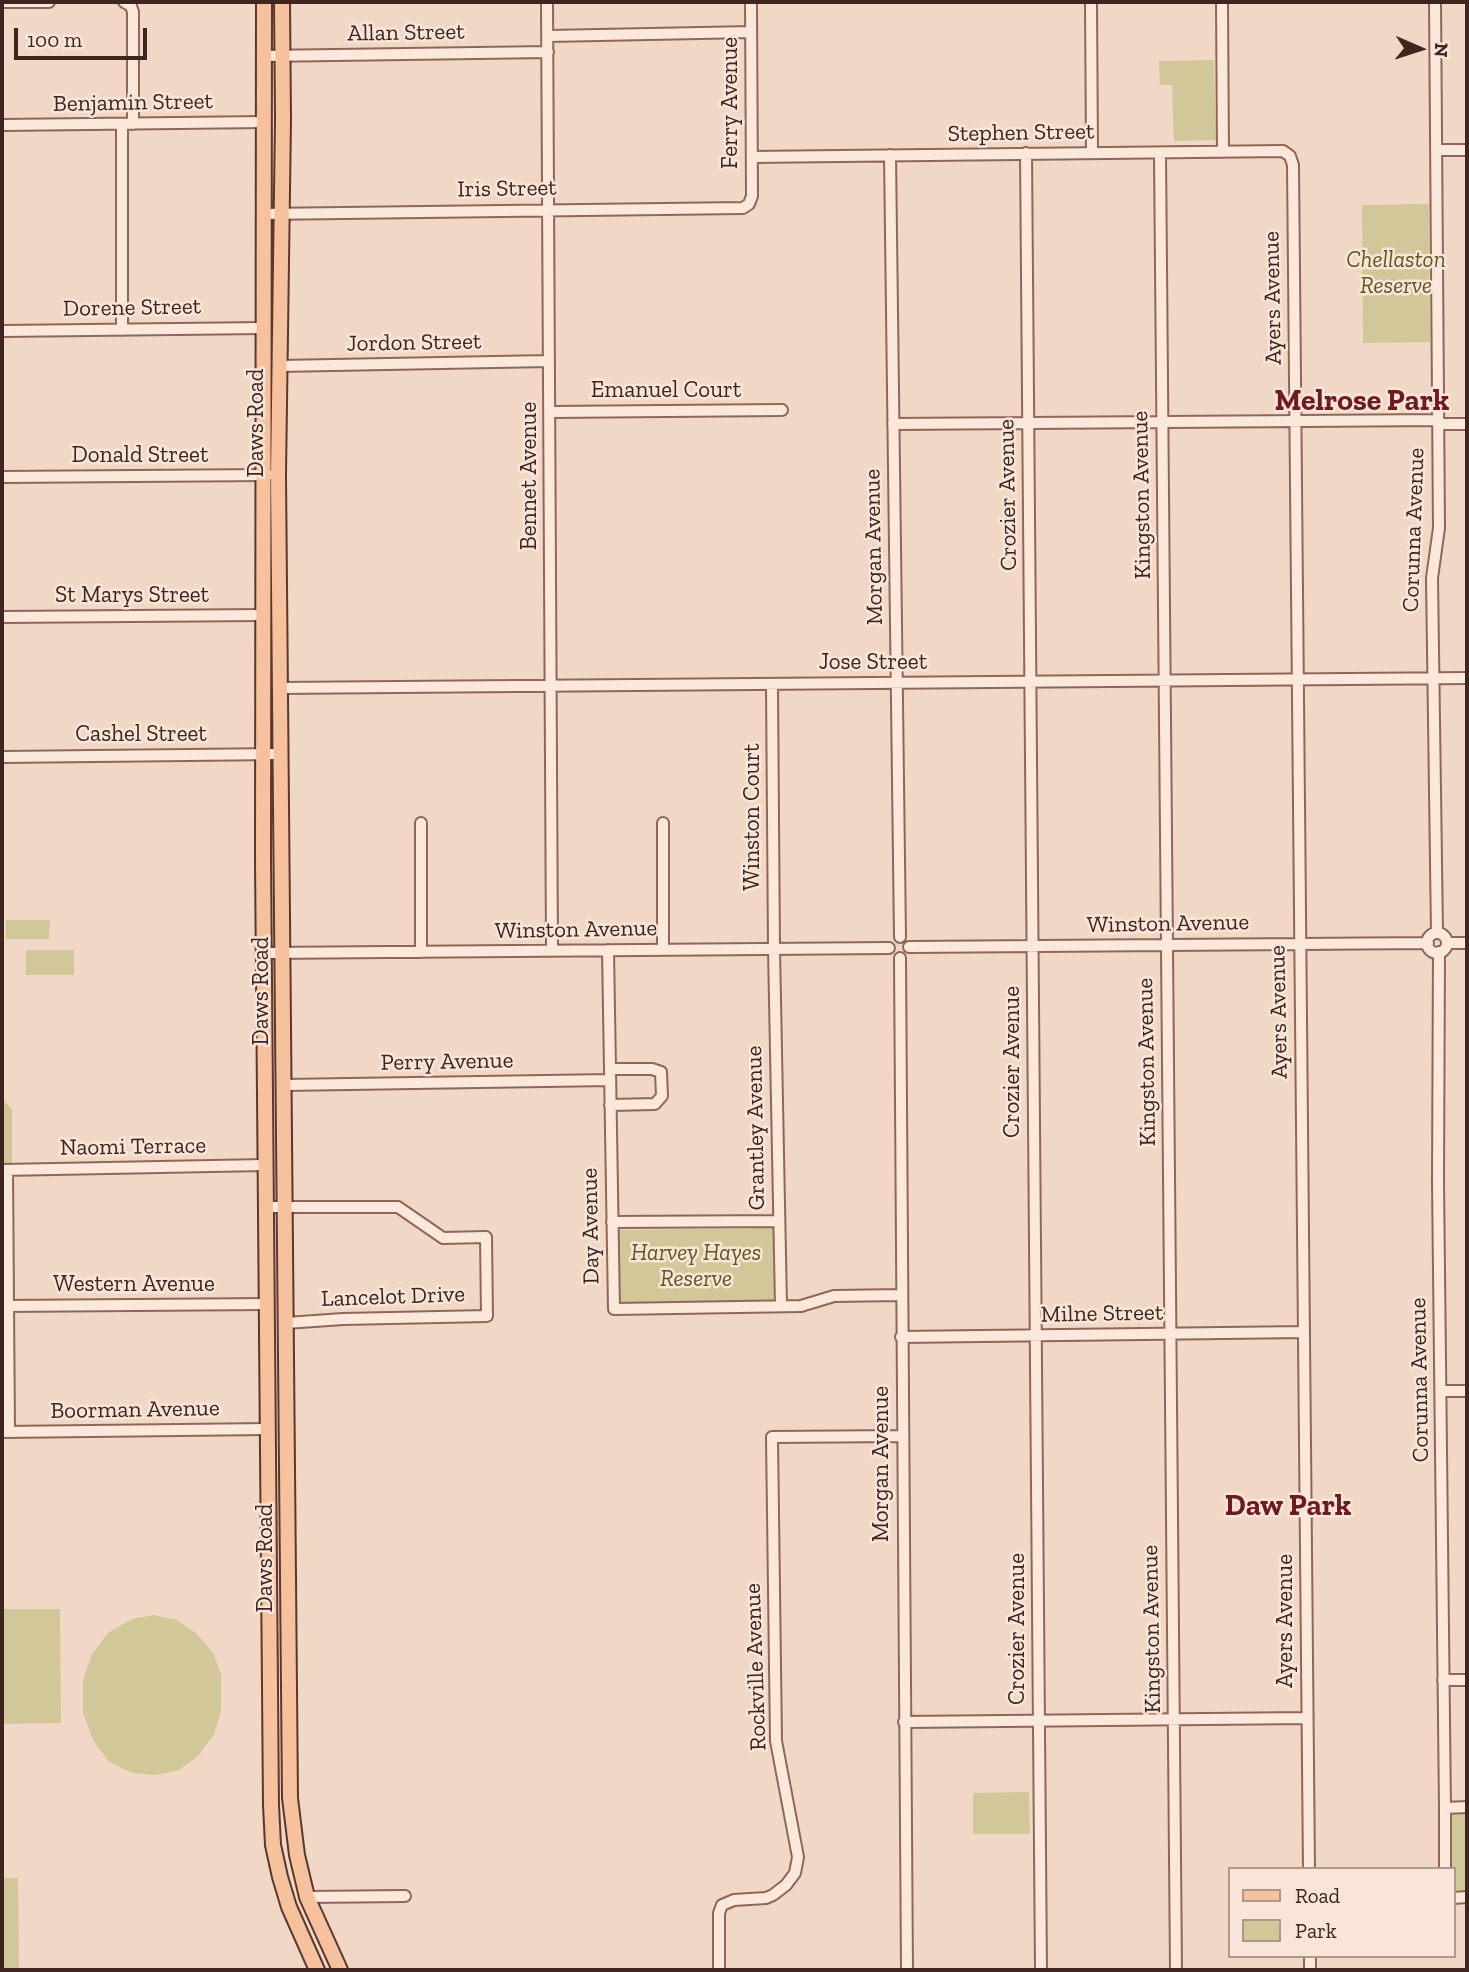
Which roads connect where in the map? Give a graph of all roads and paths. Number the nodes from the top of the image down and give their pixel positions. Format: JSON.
{"nodes":[{"id":1,"x":2,"y":2,"type":"edge"},
{"id":2,"x":49,"y":2,"type":"edge"},
{"id":3,"x":124,"y":2,"type":"edge"},
{"id":4,"x":264,"y":2,"type":"edge"},
{"id":5,"x":282,"y":2,"type":"edge"},
{"id":6,"x":547,"y":2,"type":"edge"},
{"id":7,"x":751,"y":2,"type":"edge"},
{"id":8,"x":1091,"y":2,"type":"edge"},
{"id":9,"x":1222,"y":2,"type":"edge"},
{"id":10,"x":1435,"y":2,"type":"edge"},
{"id":11,"x":751,"y":33,"type":"junction"},
{"id":12,"x":548,"y":36,"type":"junction"},
{"id":13,"x":548,"y":52,"type":"junction"},
{"id":14,"x":264,"y":56,"type":"junction"},
{"id":15,"x":282,"y":56,"type":"junction"},
{"id":16,"x":264,"y":122,"type":"junction"},
{"id":17,"x":127,"y":124,"type":"junction"},
{"id":18,"x":2,"y":125,"type":"edge"},
{"id":19,"x":1436,"y":150,"type":"junction"},
{"id":20,"x":1467,"y":150,"type":"edge"},
{"id":21,"x":1223,"y":152,"type":"junction"},
{"id":22,"x":1026,"y":153,"type":"junction"},
{"id":23,"x":1092,"y":153,"type":"junction"},
{"id":24,"x":1160,"y":153,"type":"junction"},
{"id":25,"x":890,"y":155,"type":"junction"},
{"id":26,"x":1290,"y":156,"type":"joint"},
{"id":27,"x":752,"y":157,"type":"junction"},
{"id":28,"x":749,"y":204,"type":"joint"},
{"id":29,"x":549,"y":210,"type":"junction"},
{"id":30,"x":264,"y":214,"type":"junction"},
{"id":31,"x":282,"y":214,"type":"junction"},
{"id":32,"x":263,"y":328,"type":"junction"},
{"id":33,"x":122,"y":330,"type":"junction"},
{"id":34,"x":2,"y":331,"type":"edge"},
{"id":35,"x":549,"y":361,"type":"junction"},
{"id":36,"x":279,"y":366,"type":"junction"},
{"id":37,"x":782,"y":410,"type":"dead end"},
{"id":38,"x":550,"y":412,"type":"junction"},
{"id":39,"x":1296,"y":421,"type":"junction"},
{"id":40,"x":1163,"y":422,"type":"junction"},
{"id":41,"x":1438,"y":422,"type":"junction"},
{"id":42,"x":1028,"y":423,"type":"junction"},
{"id":43,"x":893,"y":424,"type":"junction"},
{"id":44,"x":1467,"y":424,"type":"edge"},
{"id":45,"x":271,"y":475,"type":"junction"},
{"id":46,"x":2,"y":477,"type":"edge"},
{"id":47,"x":263,"y":615,"type":"junction"},
{"id":48,"x":2,"y":617,"type":"edge"},
{"id":49,"x":1433,"y":678,"type":"junction"},
{"id":50,"x":1467,"y":678,"type":"edge"},
{"id":51,"x":1297,"y":680,"type":"junction"},
{"id":52,"x":1165,"y":681,"type":"junction"},
{"id":53,"x":1030,"y":682,"type":"junction"},
{"id":54,"x":897,"y":683,"type":"junction"},
{"id":55,"x":772,"y":684,"type":"junction"},
{"id":56,"x":551,"y":686,"type":"junction"},
{"id":57,"x":279,"y":688,"type":"junction"},
{"id":58,"x":263,"y":754,"type":"junction"},
{"id":59,"x":280,"y":754,"type":"junction"},
{"id":60,"x":2,"y":756,"type":"edge"},
{"id":61,"x":421,"y":822,"type":"dead end"},
{"id":62,"x":663,"y":823,"type":"dead end"},
{"id":63,"x":1437,"y":933,"type":"junction"},
{"id":64,"x":900,"y":937,"type":"junction"},
{"id":65,"x":1427,"y":943,"type":"junction"},
{"id":66,"x":1447,"y":943,"type":"junction"},
{"id":67,"x":1467,"y":943,"type":"edge"},
{"id":68,"x":1299,"y":944,"type":"junction"},
{"id":69,"x":1167,"y":945,"type":"junction"},
{"id":70,"x":1032,"y":946,"type":"junction"},
{"id":71,"x":909,"y":947,"type":"junction"},
{"id":72,"x":889,"y":948,"type":"junction"},
{"id":73,"x":774,"y":949,"type":"junction"},
{"id":74,"x":608,"y":950,"type":"junction"},
{"id":75,"x":663,"y":950,"type":"junction"},
{"id":76,"x":552,"y":951,"type":"junction"},
{"id":77,"x":421,"y":952,"type":"junction"},
{"id":78,"x":1439,"y":952,"type":"junction"},
{"id":79,"x":264,"y":953,"type":"junction"},
{"id":80,"x":283,"y":953,"type":"junction"},
{"id":81,"x":900,"y":958,"type":"junction"},
{"id":82,"x":610,"y":1075,"type":"junction"},
{"id":83,"x":284,"y":1085,"type":"junction"},
{"id":84,"x":610,"y":1105,"type":"junction"},
{"id":85,"x":265,"y":1165,"type":"junction"},
{"id":86,"x":4,"y":1170,"type":"edge"},
{"id":87,"x":266,"y":1207,"type":"junction"},
{"id":88,"x":285,"y":1207,"type":"junction"},
{"id":89,"x":779,"y":1221,"type":"junction"},
{"id":90,"x":612,"y":1222,"type":"junction"},
{"id":91,"x":901,"y":1295,"type":"junction"},
{"id":92,"x":267,"y":1304,"type":"junction"},
{"id":93,"x":5,"y":1306,"type":"edge"},
{"id":94,"x":781,"y":1306,"type":"junction"},
{"id":95,"x":286,"y":1323,"type":"junction"},
{"id":96,"x":1304,"y":1332,"type":"junction"},
{"id":97,"x":1171,"y":1334,"type":"junction"},
{"id":98,"x":1036,"y":1335,"type":"junction"},
{"id":99,"x":901,"y":1337,"type":"junction"},
{"id":100,"x":1441,"y":1391,"type":"junction"},
{"id":101,"x":1467,"y":1391,"type":"edge"},
{"id":102,"x":287,"y":1399,"type":"junction"},
{"id":103,"x":268,"y":1429,"type":"junction"},
{"id":104,"x":5,"y":1432,"type":"edge"},
{"id":105,"x":902,"y":1436,"type":"junction"},
{"id":106,"x":287,"y":1452,"type":"junction"},
{"id":107,"x":288,"y":1591,"type":"junction"},
{"id":108,"x":270,"y":1602,"type":"junction"},
{"id":109,"x":288,"y":1610,"type":"junction"},
{"id":110,"x":271,"y":1669,"type":"junction"},
{"id":111,"x":1443,"y":1680,"type":"junction"},
{"id":112,"x":1467,"y":1680,"type":"edge"},
{"id":113,"x":289,"y":1690,"type":"junction"},
{"id":114,"x":1307,"y":1718,"type":"junction"},
{"id":115,"x":1174,"y":1719,"type":"junction"},
{"id":116,"x":1039,"y":1720,"type":"junction"},
{"id":117,"x":904,"y":1722,"type":"junction"},
{"id":118,"x":271,"y":1759,"type":"junction"},
{"id":119,"x":1467,"y":1807,"type":"edge"},
{"id":120,"x":1445,"y":1808,"type":"junction"},
{"id":121,"x":1309,"y":1867,"type":"edge"},
{"id":122,"x":1445,"y":1867,"type":"edge"},
{"id":123,"x":300,"y":1874,"type":"junction"},
{"id":124,"x":405,"y":1896,"type":"dead end"},
{"id":125,"x":307,"y":1897,"type":"junction"},
{"id":126,"x":289,"y":1907,"type":"junction"},
{"id":127,"x":317,"y":1970,"type":"edge"},
{"id":128,"x":340,"y":1970,"type":"edge"},
{"id":129,"x":719,"y":1970,"type":"edge"},
{"id":130,"x":907,"y":1970,"type":"edge"},
{"id":131,"x":1041,"y":1970,"type":"edge"},
{"id":132,"x":1176,"y":1970,"type":"edge"}],
"edges":[{"from":1,"to":2,"type":"street"},
{"from":3,"to":17,"type":"street"},
{"from":4,"to":14,"type":"main road","name":"Daws Road"},
{"from":5,"to":15,"type":"main road","name":"Daws Road"},
{"from":6,"to":12,"type":"street","name":"Bennet Avenue"},
{"from":7,"to":11,"type":"street","name":"Ferry Avenue"},
{"from":8,"to":23,"type":"street"},
{"from":9,"to":21,"type":"street"},
{"from":10,"to":19,"type":"street","name":"Corunna Avenue"},
{"from":11,"to":12,"type":"street"},
{"from":11,"to":27,"type":"street","name":"Ferry Avenue"},
{"from":12,"to":13,"type":"street","name":"Bennet Avenue"},
{"from":13,"to":15,"type":"street","name":"Allan Street"},
{"from":13,"to":29,"type":"street","name":"Bennet Avenue"},
{"from":14,"to":15,"type":"street","name":"Allan Street"},
{"from":14,"to":16,"type":"main road","name":"Daws Road"},
{"from":15,"to":31,"type":"main road","name":"Daws Road"},
{"from":16,"to":17,"type":"street","name":"Benjamin Street"},
{"from":16,"to":30,"type":"main road","name":"Daws Road"},
{"from":17,"to":18,"type":"street","name":"Benjamin Street"},
{"from":17,"to":33,"type":"street"},
{"from":19,"to":20,"type":"street"},
{"from":19,"to":41,"type":"street","name":"Corunna Avenue"},
{"from":21,"to":24,"type":"street","name":"Stephen Street"},
{"from":21,"to":26,"type":"street","name":"Stephen Street"},
{"from":22,"to":23,"type":"street","name":"Stephen Street"},
{"from":22,"to":25,"type":"street","name":"Stephen Street"},
{"from":22,"to":42,"type":"street","name":"Crozier Avenue"},
{"from":23,"to":24,"type":"street","name":"Stephen Street"},
{"from":24,"to":40,"type":"street","name":"Kingston Avenue"},
{"from":25,"to":27,"type":"street","name":"Stephen Street"},
{"from":25,"to":43,"type":"street","name":"Morgan Avenue"},
{"from":26,"to":39,"type":"street","name":"Ayers Avenue"},
{"from":27,"to":28,"type":"street","name":"Ferry Avenue"},
{"from":28,"to":29,"type":"street","name":"Iris Street"},
{"from":29,"to":31,"type":"street","name":"Iris Street"},
{"from":29,"to":35,"type":"street","name":"Bennet Avenue"},
{"from":30,"to":31,"type":"street","name":"Iris Street"},
{"from":30,"to":32,"type":"main road","name":"Daws Road"},
{"from":31,"to":36,"type":"main road","name":"Daws Road"},
{"from":32,"to":33,"type":"street","name":"Dorene Street"},
{"from":32,"to":45,"type":"main road","name":"Daws Road"},
{"from":33,"to":34,"type":"street","name":"Dorene Street"},
{"from":35,"to":36,"type":"street","name":"Jordon Street"},
{"from":35,"to":38,"type":"street","name":"Bennet Avenue"},
{"from":36,"to":45,"type":"main road","name":"Daws Road"},
{"from":37,"to":38,"type":"street","name":"Emanuel Court"},
{"from":38,"to":56,"type":"street","name":"Bennet Avenue"},
{"from":39,"to":40,"type":"street"},
{"from":39,"to":41,"type":"street"},
{"from":39,"to":51,"type":"street","name":"Ayers Avenue"},
{"from":40,"to":42,"type":"street"},
{"from":40,"to":52,"type":"street","name":"Kingston Avenue"},
{"from":41,"to":44,"type":"street"},
{"from":41,"to":49,"type":"street","name":"Corunna Avenue"},
{"from":42,"to":43,"type":"street"},
{"from":42,"to":53,"type":"street","name":"Crozier Avenue"},
{"from":43,"to":54,"type":"street","name":"Morgan Avenue"},
{"from":45,"to":46,"type":"street","name":"Donald Street"},
{"from":45,"to":47,"type":"main road","name":"Daws Road"},
{"from":45,"to":57,"type":"main road","name":"Daws Road"},
{"from":47,"to":48,"type":"street","name":"St Marys Street"},
{"from":47,"to":58,"type":"main road","name":"Daws Road"},
{"from":49,"to":50,"type":"street","name":"Jose Street"},
{"from":49,"to":51,"type":"street","name":"Jose Street"},
{"from":49,"to":63,"type":"street","name":"Corunna Avenue"},
{"from":51,"to":52,"type":"street","name":"Jose Street"},
{"from":51,"to":68,"type":"street","name":"Ayers Avenue"},
{"from":52,"to":53,"type":"street","name":"Jose Street"},
{"from":52,"to":69,"type":"street","name":"Kingston Avenue"},
{"from":53,"to":54,"type":"street","name":"Jose Street"},
{"from":53,"to":70,"type":"street","name":"Crozier Avenue"},
{"from":54,"to":55,"type":"street","name":"Jose Street"},
{"from":54,"to":64,"type":"street","name":"Morgan Avenue"},
{"from":55,"to":56,"type":"street","name":"Jose Street"},
{"from":55,"to":73,"type":"street","name":"Winston Court"},
{"from":56,"to":57,"type":"street","name":"Jose Street"},
{"from":56,"to":76,"type":"street","name":"Bennet Avenue"},
{"from":57,"to":59,"type":"main road","name":"Daws Road"},
{"from":58,"to":59,"type":"street","name":"Cashel Street"},
{"from":58,"to":60,"type":"street","name":"Cashel Street"},
{"from":58,"to":79,"type":"main road","name":"Daws Road"},
{"from":59,"to":80,"type":"main road","name":"Daws Road"},
{"from":61,"to":77,"type":"street"},
{"from":62,"to":75,"type":"street"},
{"from":63,"to":65,"type":"street"},
{"from":63,"to":66,"type":"street"},
{"from":64,"to":71,"type":"street"},
{"from":64,"to":72,"type":"street"},
{"from":65,"to":68,"type":"street","name":"Winston Avenue"},
{"from":65,"to":78,"type":"street"},
{"from":66,"to":67,"type":"street"},
{"from":66,"to":78,"type":"street"},
{"from":68,"to":69,"type":"street","name":"Winston Avenue"},
{"from":68,"to":96,"type":"street","name":"Ayers Avenue"},
{"from":69,"to":70,"type":"street","name":"Winston Avenue"},
{"from":69,"to":97,"type":"street","name":"Kingston Avenue"},
{"from":70,"to":71,"type":"street","name":"Winston Avenue"},
{"from":70,"to":98,"type":"street","name":"Crozier Avenue"},
{"from":71,"to":81,"type":"street"},
{"from":72,"to":73,"type":"street","name":"Winston Avenue"},
{"from":72,"to":81,"type":"street"},
{"from":73,"to":75,"type":"street","name":"Winston Avenue"},
{"from":73,"to":89,"type":"street","name":"Grantley Avenue"},
{"from":74,"to":75,"type":"street","name":"Winston Avenue"},
{"from":74,"to":76,"type":"street","name":"Winston Avenue"},
{"from":74,"to":82,"type":"street","name":"Day Avenue"},
{"from":76,"to":77,"type":"street","name":"Winston Avenue"},
{"from":77,"to":80,"type":"street","name":"Winston Avenue"},
{"from":78,"to":100,"type":"street","name":"Corunna Avenue"},
{"from":79,"to":80,"type":"street","name":"Winston Avenue"},
{"from":79,"to":85,"type":"main road","name":"Daws Road"},
{"from":80,"to":83,"type":"main road","name":"Daws Road"},
{"from":81,"to":91,"type":"street","name":"Morgan Avenue"},
{"from":82,"to":83,"type":"street","name":"Perry Avenue"},
{"from":82,"to":84,"type":"street","name":"Day Avenue"},
{"from":82,"to":84,"type":"street"},
{"from":83,"to":88,"type":"main road","name":"Daws Road"},
{"from":84,"to":90,"type":"street","name":"Day Avenue"},
{"from":85,"to":86,"type":"street","name":"Naomi Terrace"},
{"from":85,"to":87,"type":"main road","name":"Daws Road"},
{"from":86,"to":93,"type":"street"},
{"from":87,"to":88,"type":"street","name":"Lancelot Drive"},
{"from":87,"to":92,"type":"main road","name":"Daws Road"},
{"from":88,"to":95,"type":"main road","name":"Daws Road"},
{"from":88,"to":95,"type":"street","name":"Lancelot Drive"},
{"from":89,"to":90,"type":"street"},
{"from":89,"to":94,"type":"street","name":"Grantley Avenue"},
{"from":90,"to":94,"type":"street","name":"Day Avenue"},
{"from":91,"to":94,"type":"street","name":"Day Avenue"},
{"from":91,"to":99,"type":"street","name":"Morgan Avenue"},
{"from":92,"to":93,"type":"street","name":"Western Avenue"},
{"from":92,"to":103,"type":"main road","name":"Daws Road"},
{"from":93,"to":104,"type":"street"},
{"from":95,"to":102,"type":"main road","name":"Daws Road"},
{"from":96,"to":97,"type":"street","name":"Milne Street"},
{"from":96,"to":114,"type":"street","name":"Ayers Avenue"},
{"from":97,"to":98,"type":"street","name":"Milne Street"},
{"from":97,"to":115,"type":"street","name":"Kingston Avenue"},
{"from":98,"to":99,"type":"street","name":"Milne Street"},
{"from":98,"to":116,"type":"street","name":"Crozier Avenue"},
{"from":99,"to":105,"type":"street","name":"Morgan Avenue"},
{"from":100,"to":101,"type":"street"},
{"from":100,"to":111,"type":"street","name":"Corunna Avenue"},
{"from":102,"to":103,"type":"main road"},
{"from":102,"to":106,"type":"main road","name":"Daws Road"},
{"from":103,"to":104,"type":"street","name":"Boorman Avenue"},
{"from":103,"to":106,"type":"main road"},
{"from":103,"to":108,"type":"main road","name":"Daws Road"},
{"from":105,"to":117,"type":"street","name":"Morgan Avenue"},
{"from":105,"to":129,"type":"street","name":"Rockville Avenue"},
{"from":106,"to":107,"type":"main road","name":"Daws Road"},
{"from":107,"to":108,"type":"main road"},
{"from":107,"to":109,"type":"main road","name":"Daws Road"},
{"from":108,"to":109,"type":"main road"},
{"from":108,"to":110,"type":"main road","name":"Daws Road"},
{"from":109,"to":113,"type":"main road","name":"Daws Road"},
{"from":110,"to":113,"type":"main road"},
{"from":110,"to":118,"type":"main road","name":"Daws Road"},
{"from":111,"to":112,"type":"street"},
{"from":111,"to":120,"type":"street","name":"Corunna Avenue"},
{"from":113,"to":118,"type":"main road"},
{"from":113,"to":123,"type":"main road","name":"Daws Road"},
{"from":114,"to":115,"type":"street"},
{"from":114,"to":121,"type":"street","name":"Ayers Avenue"},
{"from":115,"to":116,"type":"street"},
{"from":115,"to":132,"type":"street","name":"Kingston Avenue"},
{"from":116,"to":117,"type":"street"},
{"from":116,"to":131,"type":"street","name":"Crozier Avenue"},
{"from":117,"to":130,"type":"street","name":"Morgan Avenue"},
{"from":118,"to":126,"type":"main road","name":"Daws Road"},
{"from":119,"to":120,"type":"street"},
{"from":120,"to":122,"type":"street","name":"Corunna Avenue"},
{"from":123,"to":125,"type":"main road","name":"Daws Road"},
{"from":123,"to":126,"type":"main road"},
{"from":124,"to":125,"type":"street"},
{"from":125,"to":128,"type":"main road","name":"Daws Road"},
{"from":126,"to":127,"type":"main road","name":"Daws Road"}]}
